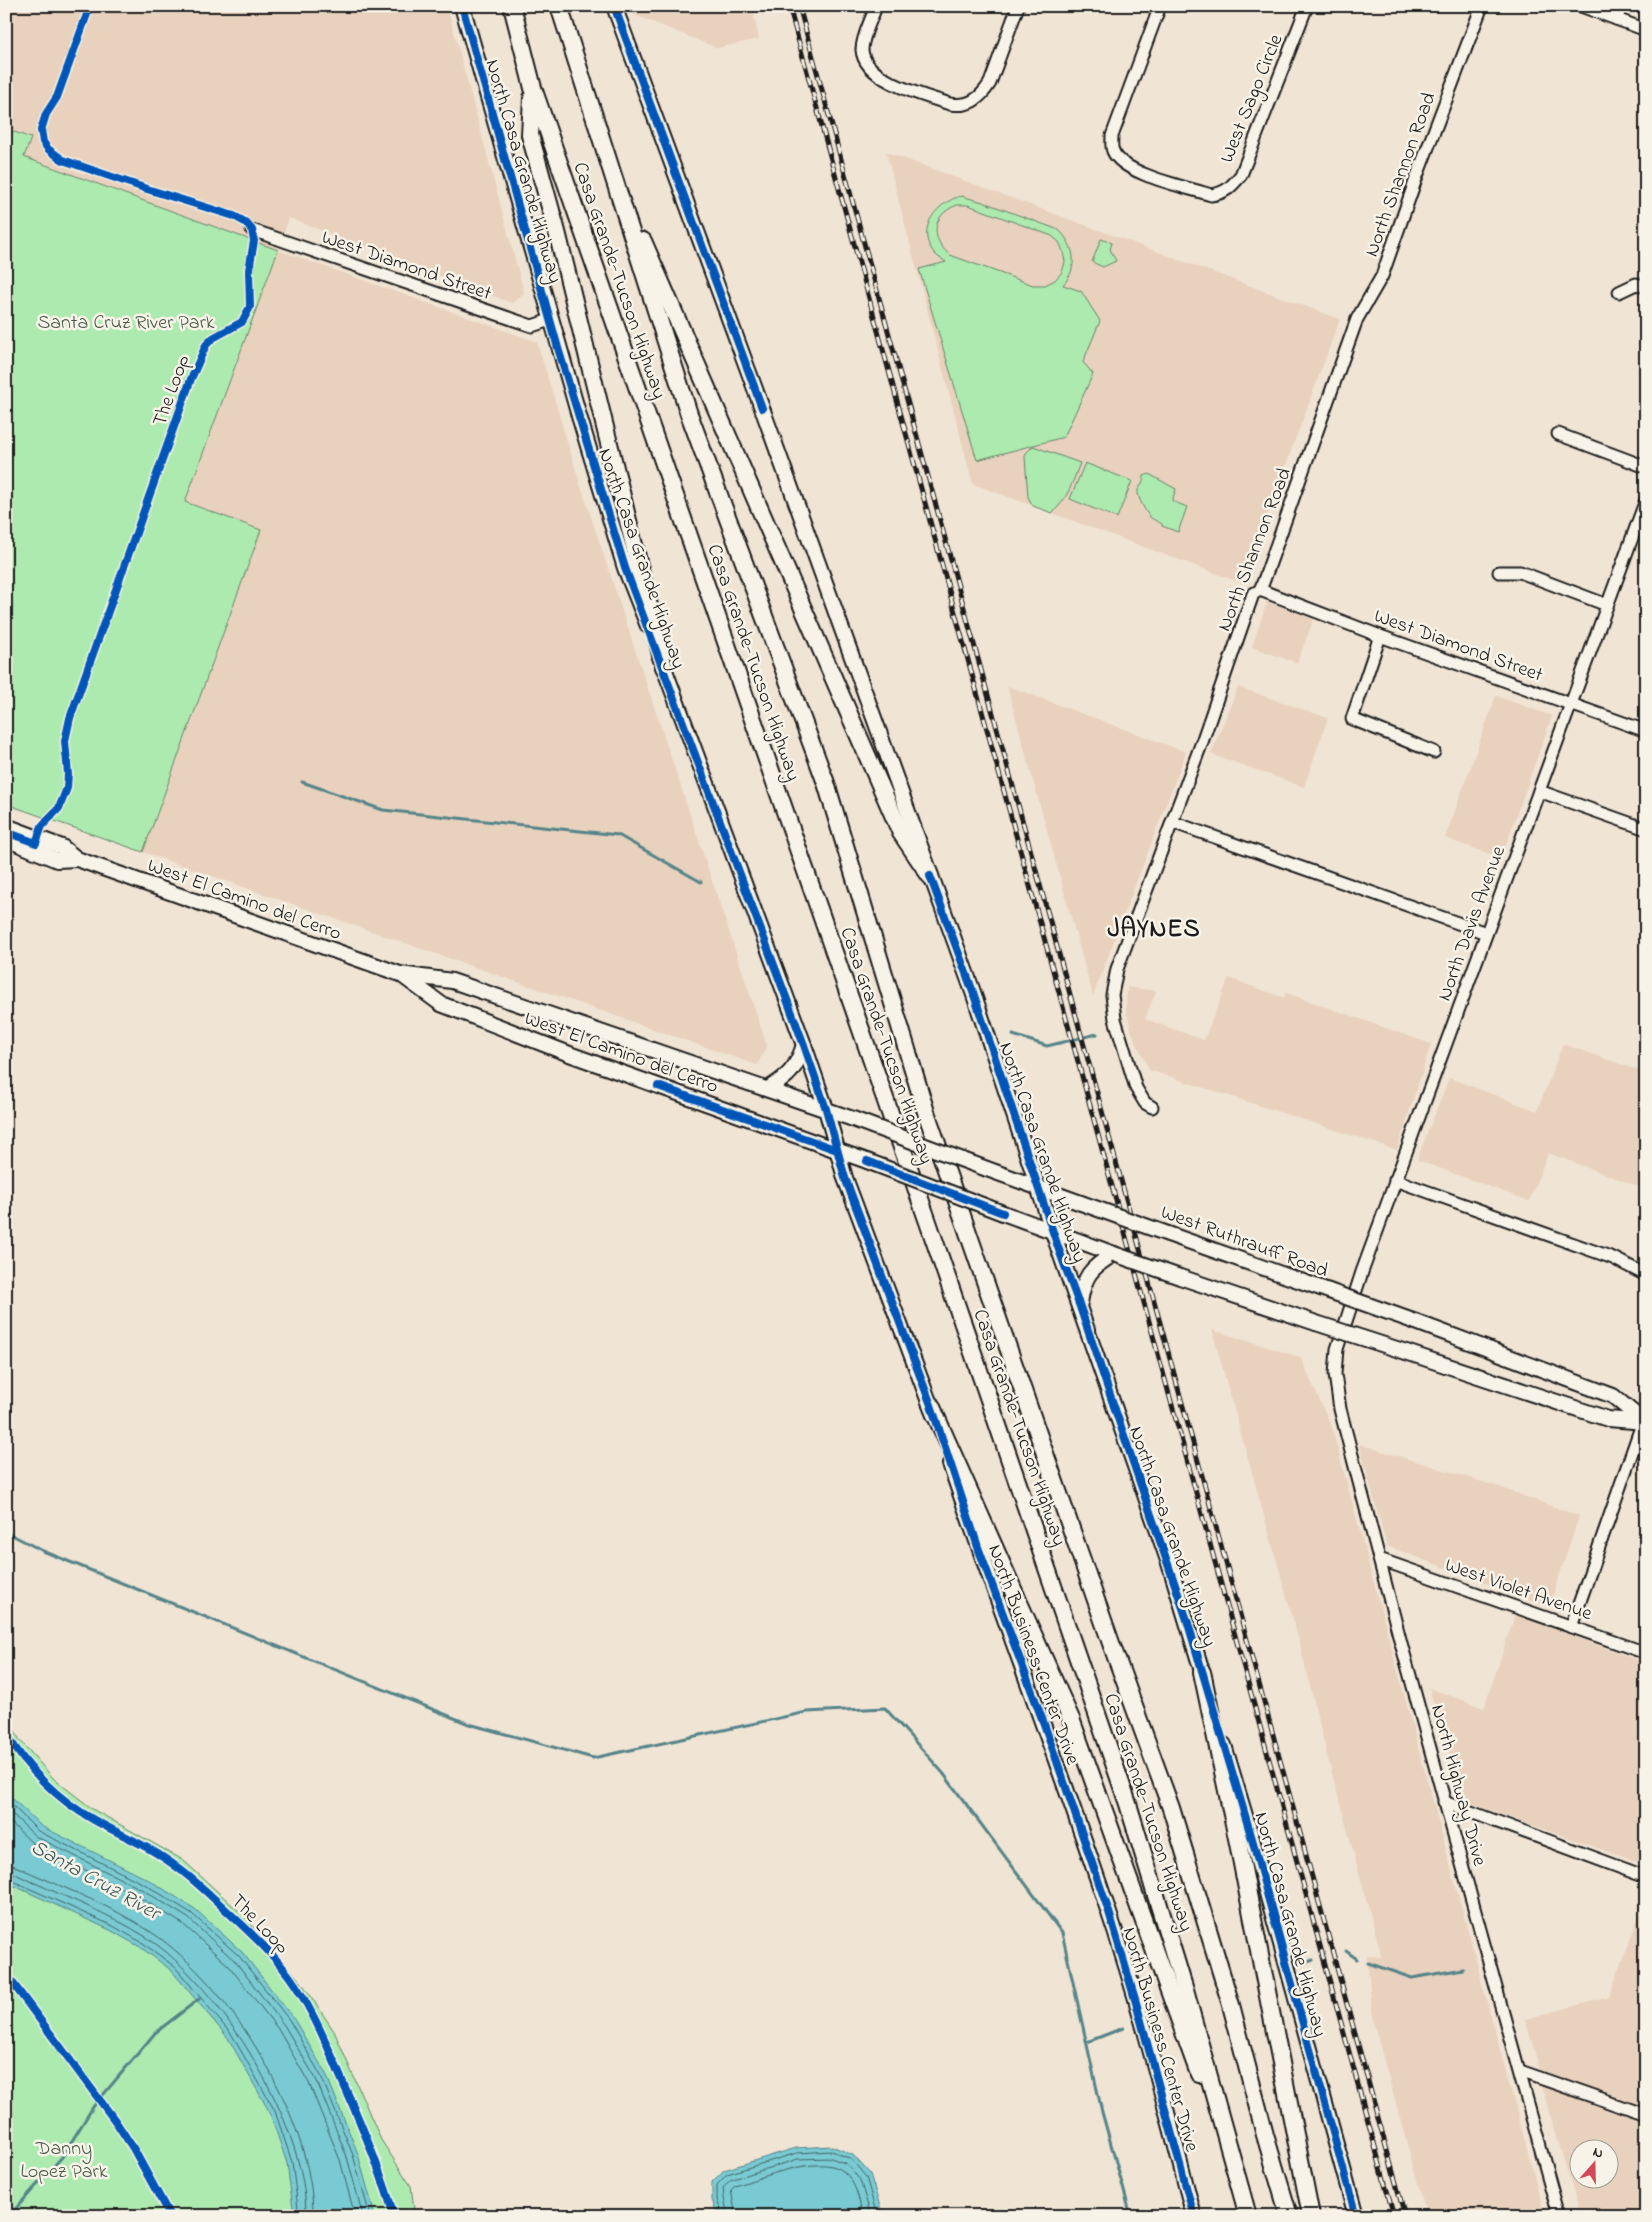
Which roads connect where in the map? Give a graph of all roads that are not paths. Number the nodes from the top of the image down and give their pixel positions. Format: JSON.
{"nodes":[{"id":1,"x":462,"y":6,"type":"edge"},
{"id":2,"x":512,"y":6,"type":"edge"},
{"id":3,"x":559,"y":6,"type":"edge"},
{"id":4,"x":614,"y":6,"type":"edge"},
{"id":5,"x":876,"y":6,"type":"edge"},
{"id":6,"x":1018,"y":6,"type":"edge"},
{"id":7,"x":1160,"y":6,"type":"edge"},
{"id":8,"x":1307,"y":6,"type":"edge"},
{"id":9,"x":1482,"y":6,"type":"edge"},
{"id":10,"x":1581,"y":6,"type":"edge"},
{"id":11,"x":1622,"y":6,"type":"edge"},
{"id":12,"x":1616,"y":19,"type":"junction"},
{"id":13,"x":1646,"y":30,"type":"edge"},
{"id":14,"x":533,"y":88,"type":"junction"},
{"id":15,"x":617,"y":187,"type":"junction"},
{"id":16,"x":252,"y":230,"type":"dead end"},
{"id":17,"x":1646,"y":288,"type":"edge"},
{"id":18,"x":1618,"y":292,"type":"dead end"},
{"id":19,"x":550,"y":320,"type":"junction"},
{"id":20,"x":1558,"y":434,"type":"dead end"},
{"id":21,"x":1646,"y":467,"type":"edge"},
{"id":22,"x":1646,"y":500,"type":"edge"},
{"id":23,"x":1499,"y":572,"type":"dead end"},
{"id":24,"x":1260,"y":590,"type":"junction"},
{"id":25,"x":1607,"y":605,"type":"junction"},
{"id":26,"x":1380,"y":636,"type":"junction"},
{"id":27,"x":664,"y":667,"type":"junction"},
{"id":28,"x":1570,"y":704,"type":"junction"},
{"id":29,"x":1646,"y":731,"type":"edge"},
{"id":30,"x":1434,"y":752,"type":"dead end"},
{"id":31,"x":1538,"y":791,"type":"junction"},
{"id":32,"x":1172,"y":822,"type":"junction"},
{"id":33,"x":6,"y":826,"type":"edge"},
{"id":34,"x":1646,"y":829,"type":"edge"},
{"id":35,"x":6,"y":839,"type":"edge"},
{"id":36,"x":77,"y":859,"type":"junction"},
{"id":37,"x":930,"y":876,"type":"junction"},
{"id":38,"x":1486,"y":934,"type":"junction"},
{"id":39,"x":400,"y":974,"type":"junction"},
{"id":40,"x":804,"y":1045,"type":"junction"},
{"id":41,"x":768,"y":1089,"type":"junction"},
{"id":42,"x":1152,"y":1107,"type":"dead end"},
{"id":43,"x":826,"y":1109,"type":"junction"},
{"id":44,"x":837,"y":1150,"type":"junction"},
{"id":45,"x":1395,"y":1180,"type":"junction"},
{"id":46,"x":1040,"y":1188,"type":"junction"},
{"id":47,"x":1054,"y":1232,"type":"junction"},
{"id":48,"x":1107,"y":1254,"type":"junction"},
{"id":49,"x":1646,"y":1275,"type":"edge"},
{"id":50,"x":1080,"y":1304,"type":"junction"},
{"id":51,"x":1335,"y":1362,"type":"joint"},
{"id":52,"x":930,"y":1405,"type":"junction"},
{"id":53,"x":1646,"y":1406,"type":"edge"},
{"id":54,"x":1645,"y":1420,"type":"edge"},
{"id":55,"x":1379,"y":1559,"type":"junction"},
{"id":56,"x":1571,"y":1627,"type":"junction"},
{"id":57,"x":1646,"y":1653,"type":"edge"},
{"id":58,"x":1202,"y":1672,"type":"junction"},
{"id":59,"x":1444,"y":1802,"type":"junction"},
{"id":60,"x":1646,"y":1877,"type":"edge"},
{"id":61,"x":1520,"y":2071,"type":"junction"},
{"id":62,"x":1646,"y":2115,"type":"edge"},
{"id":63,"x":1240,"y":2189,"type":"junction"},
{"id":64,"x":1194,"y":2216,"type":"edge"},
{"id":65,"x":1248,"y":2216,"type":"edge"},
{"id":66,"x":1289,"y":2216,"type":"edge"},
{"id":67,"x":1310,"y":2216,"type":"edge"},
{"id":68,"x":1356,"y":2216,"type":"edge"},
{"id":69,"x":1558,"y":2216,"type":"edge"}],
"edges":[{"from":1,"to":19,"type":"main road","name":"North Casa Grande Highway"},
{"from":2,"to":14,"type":"highway","name":"Casa Grande-Tucson Highway"},
{"from":3,"to":15,"type":"highway","name":"Casa Grande-Tucson Highway"},
{"from":4,"to":37,"type":"main road","name":"North Casa Grande Highway"},
{"from":5,"to":6,"type":"street"},
{"from":7,"to":8,"type":"street","name":"West Sago Circle"},
{"from":9,"to":24,"type":"street","name":"North Shannon Road"},
{"from":10,"to":12,"type":"street"},
{"from":11,"to":12,"type":"street"},
{"from":12,"to":13,"type":"street"},
{"from":14,"to":27,"type":"highway"},
{"from":14,"to":63,"type":"highway","name":"Casa Grande-Tucson Highway"},
{"from":15,"to":37,"type":"highway"},
{"from":15,"to":66,"type":"highway","name":"Casa Grande-Tucson Highway"},
{"from":16,"to":19,"type":"street","name":"West Diamond Street"},
{"from":17,"to":18,"type":"street"},
{"from":19,"to":27,"type":"main road","name":"North Casa Grande Highway"},
{"from":20,"to":21,"type":"street"},
{"from":22,"to":25,"type":"street","name":"North Davis Avenue"},
{"from":23,"to":25,"type":"street"},
{"from":24,"to":26,"type":"street","name":"West Diamond Street"},
{"from":24,"to":32,"type":"street","name":"North Shannon Road"},
{"from":25,"to":28,"type":"street","name":"North Davis Avenue"},
{"from":26,"to":28,"type":"street","name":"West Diamond Street"},
{"from":26,"to":30,"type":"street"},
{"from":27,"to":40,"type":"main road","name":"North Casa Grande Highway"},
{"from":28,"to":29,"type":"street","name":"West Diamond Street"},
{"from":28,"to":31,"type":"street","name":"North Davis Avenue"},
{"from":31,"to":34,"type":"street"},
{"from":31,"to":38,"type":"street","name":"North Davis Avenue"},
{"from":32,"to":38,"type":"street"},
{"from":32,"to":42,"type":"street","name":"North Shannon Road"},
{"from":33,"to":36,"type":"main road","name":"West El Camino del Cerro"},
{"from":35,"to":36,"type":"main road","name":"West El Camino del Cerro"},
{"from":36,"to":39,"type":"main road","name":"West El Camino del Cerro"},
{"from":37,"to":46,"type":"main road","name":"North Casa Grande Highway"},
{"from":38,"to":45,"type":"street","name":"North Davis Avenue"},
{"from":39,"to":41,"type":"main road","name":"West El Camino del Cerro"},
{"from":39,"to":44,"type":"main road","name":"West El Camino del Cerro"},
{"from":40,"to":41,"type":"main road"},
{"from":40,"to":43,"type":"main road","name":"North Casa Grande Highway"},
{"from":41,"to":43,"type":"main road","name":"West El Camino del Cerro"},
{"from":43,"to":44,"type":"main road","name":"North Business Center Drive"},
{"from":43,"to":46,"type":"main road","name":"West Ruthrauff Road","bridge":true},
{"from":44,"to":47,"type":"main road","bridge":true},
{"from":44,"to":52,"type":"main road","name":"North Business Center Drive"},
{"from":45,"to":49,"type":"street"},
{"from":45,"to":51,"type":"street","name":"North Davis Avenue"},
{"from":46,"to":47,"type":"main road","name":"North Casa Grande Highway"},
{"from":46,"to":54,"type":"main road","name":"West Ruthrauff Road","bridge":true},
{"from":47,"to":48,"type":"main road"},
{"from":47,"to":50,"type":"main road","name":"North Casa Grande Highway"},
{"from":48,"to":50,"type":"main road"},
{"from":48,"to":54,"type":"main road","bridge":true},
{"from":50,"to":58,"type":"main road","name":"North Casa Grande Highway"},
{"from":51,"to":55,"type":"street","name":"North Highway Drive"},
{"from":52,"to":63,"type":"highway"},
{"from":52,"to":64,"type":"main road","name":"North Business Center Drive"},
{"from":53,"to":54,"type":"street"},
{"from":54,"to":56,"type":"street"},
{"from":55,"to":56,"type":"street","name":"West Violet Avenue"},
{"from":55,"to":59,"type":"street","name":"North Highway Drive"},
{"from":56,"to":57,"type":"street","name":"West Violet Avenue"},
{"from":58,"to":67,"type":"highway"},
{"from":58,"to":68,"type":"main road","name":"North Casa Grande Highway"},
{"from":59,"to":60,"type":"street"},
{"from":59,"to":61,"type":"street","name":"North Highway Drive"},
{"from":61,"to":62,"type":"street"},
{"from":61,"to":69,"type":"street","name":"North Highway Drive"},
{"from":63,"to":65,"type":"highway","name":"Casa Grande-Tucson Highway"}]}
